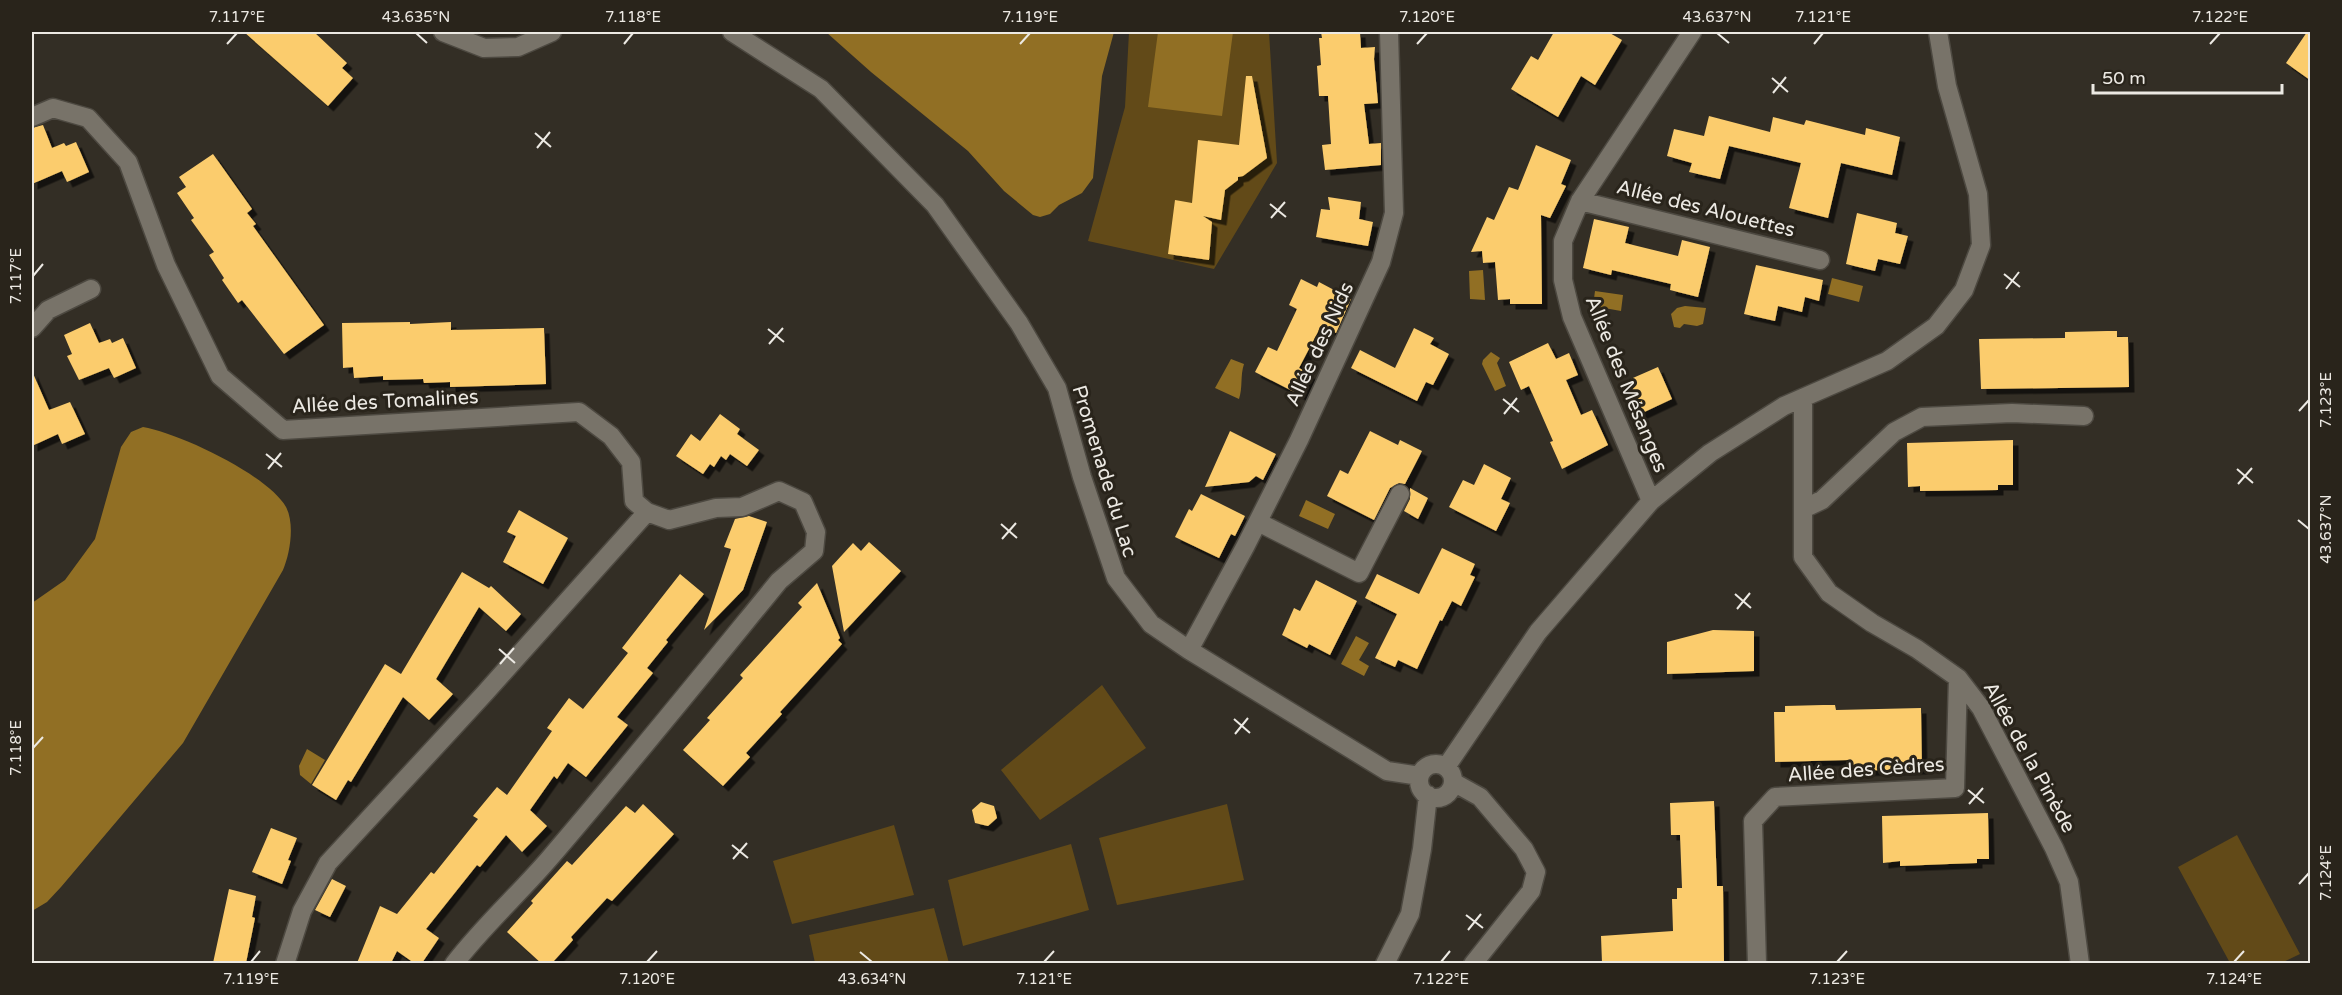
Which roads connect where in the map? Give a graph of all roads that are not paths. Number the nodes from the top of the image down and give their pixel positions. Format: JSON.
{"nodes":[{"id":1,"x":443,"y":32,"type":"edge"},
{"id":2,"x":552,"y":32,"type":"edge"},
{"id":3,"x":732,"y":32,"type":"edge"},
{"id":4,"x":1389,"y":32,"type":"edge"},
{"id":5,"x":1692,"y":32,"type":"edge"},
{"id":6,"x":1938,"y":32,"type":"edge"},
{"id":7,"x":32,"y":117,"type":"edge"},
{"id":8,"x":1580,"y":201,"type":"junction"},
{"id":9,"x":1820,"y":260,"type":"dead end"},
{"id":10,"x":90,"y":289,"type":"dead end"},
{"id":11,"x":32,"y":328,"type":"edge"},
{"id":12,"x":1803,"y":398,"type":"junction"},
{"id":13,"x":2084,"y":416,"type":"dead end"},
{"id":14,"x":1400,"y":494,"type":"dead end"},
{"id":15,"x":1651,"y":501,"type":"junction"},
{"id":16,"x":1803,"y":509,"type":"junction"},
{"id":17,"x":647,"y":512,"type":"junction"},
{"id":18,"x":1257,"y":522,"type":"junction"},
{"id":19,"x":1189,"y":650,"type":"junction"},
{"id":20,"x":1958,"y":678,"type":"junction"},
{"id":21,"x":1450,"y":775,"type":"junction"},
{"id":22,"x":1420,"y":776,"type":"junction"},
{"id":23,"x":1428,"y":795,"type":"junction"},
{"id":24,"x":285,"y":963,"type":"edge"},
{"id":25,"x":454,"y":963,"type":"edge"},
{"id":26,"x":1385,"y":963,"type":"edge"},
{"id":27,"x":1473,"y":963,"type":"edge"},
{"id":28,"x":1757,"y":963,"type":"edge"},
{"id":29,"x":2080,"y":963,"type":"edge"}],
"edges":[{"from":1,"to":2,"type":"street"},
{"from":3,"to":19,"type":"street","name":"Promenade du Lac"},
{"from":4,"to":18,"type":"street","name":"Allée des Nids"},
{"from":5,"to":8,"type":"street","name":"Allée des Mésanges"},
{"from":6,"to":12,"type":"street"},
{"from":7,"to":17,"type":"street","name":"Allée des Tomalines"},
{"from":8,"to":9,"type":"street","name":"Allée des Alouettes"},
{"from":8,"to":15,"type":"street","name":"Allée des Mésanges"},
{"from":10,"to":11,"type":"street"},
{"from":12,"to":15,"type":"street"},
{"from":12,"to":16,"type":"street","name":"Allée de la Pinède"},
{"from":13,"to":16,"type":"street"},
{"from":14,"to":18,"type":"street"},
{"from":15,"to":21,"type":"street"},
{"from":16,"to":20,"type":"street","name":"Allée de la Pinède"},
{"from":17,"to":24,"type":"street"},
{"from":17,"to":25,"type":"street"},
{"from":18,"to":19,"type":"street","name":"Allée des Nids"},
{"from":19,"to":22,"type":"street","name":"Promenade du Lac"},
{"from":20,"to":28,"type":"street","name":"Allée des Cèdres"},
{"from":20,"to":29,"type":"street","name":"Allée de la Pinède"},
{"from":21,"to":22,"type":"street"},
{"from":21,"to":23,"type":"street"},
{"from":21,"to":27,"type":"street"},
{"from":22,"to":23,"type":"street"},
{"from":23,"to":26,"type":"street"}]}
